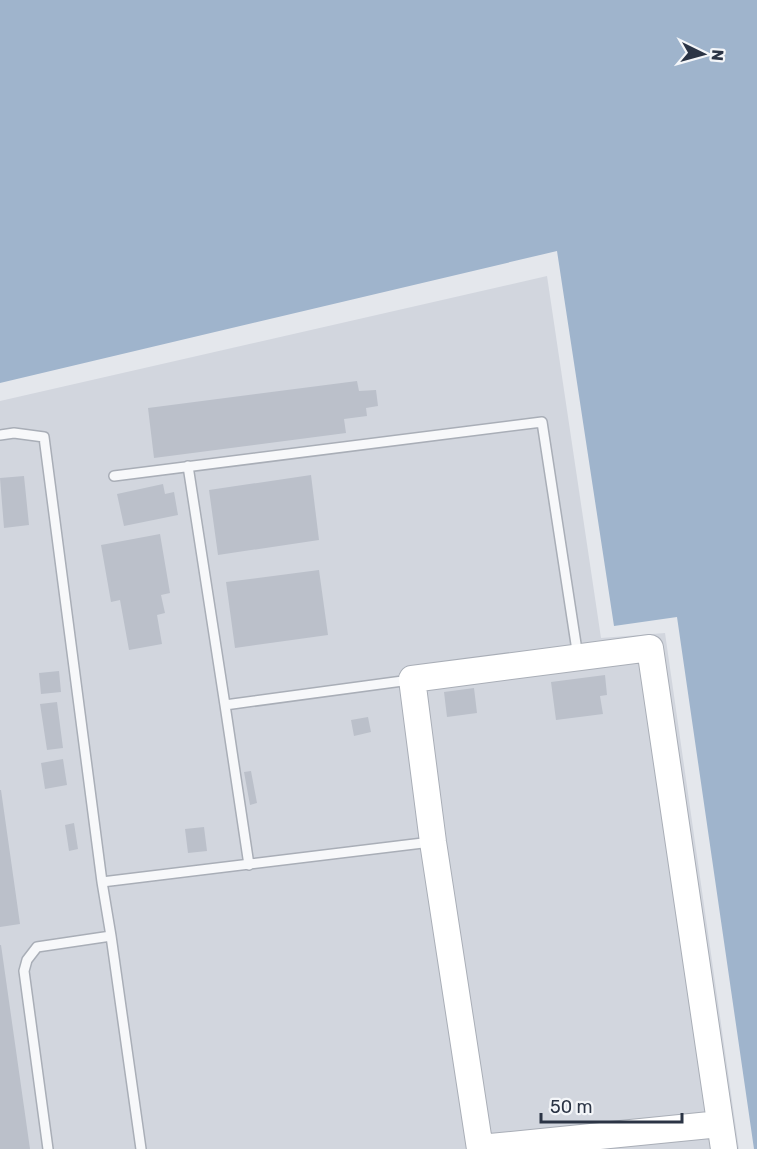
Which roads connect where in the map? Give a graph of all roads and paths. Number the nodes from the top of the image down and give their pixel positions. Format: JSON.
{"nodes":[{"id":1,"x":0,"y":435,"type":"edge"},
{"id":2,"x":188,"y":466,"type":"junction"},
{"id":3,"x":114,"y":476,"type":"dead end"},
{"id":4,"x":578,"y":658,"type":"junction"},
{"id":5,"x":412,"y":680,"type":"junction"},
{"id":6,"x":225,"y":705,"type":"junction"},
{"id":7,"x":434,"y":842,"type":"junction"},
{"id":8,"x":249,"y":864,"type":"junction"},
{"id":9,"x":102,"y":882,"type":"junction"},
{"id":10,"x":111,"y":936,"type":"junction"},
{"id":11,"x":722,"y":1137,"type":"edge"},
{"id":12,"x":480,"y":1148,"type":"edge"},
{"id":13,"x":48,"y":1149,"type":"edge"},
{"id":14,"x":141,"y":1149,"type":"edge"}],
"edges":[{"from":1,"to":9,"type":"lane"},
{"from":2,"to":3,"type":"lane"},
{"from":2,"to":4,"type":"lane"},
{"from":2,"to":6,"type":"lane"},
{"from":4,"to":5,"type":"street"},
{"from":4,"to":11,"type":"street"},
{"from":5,"to":6,"type":"lane"},
{"from":5,"to":7,"type":"street"},
{"from":6,"to":8,"type":"lane"},
{"from":7,"to":8,"type":"lane"},
{"from":7,"to":12,"type":"street"},
{"from":8,"to":9,"type":"lane"},
{"from":9,"to":10,"type":"lane"},
{"from":10,"to":13,"type":"lane"},
{"from":10,"to":14,"type":"lane"},
{"from":11,"to":12,"type":"street"}]}
